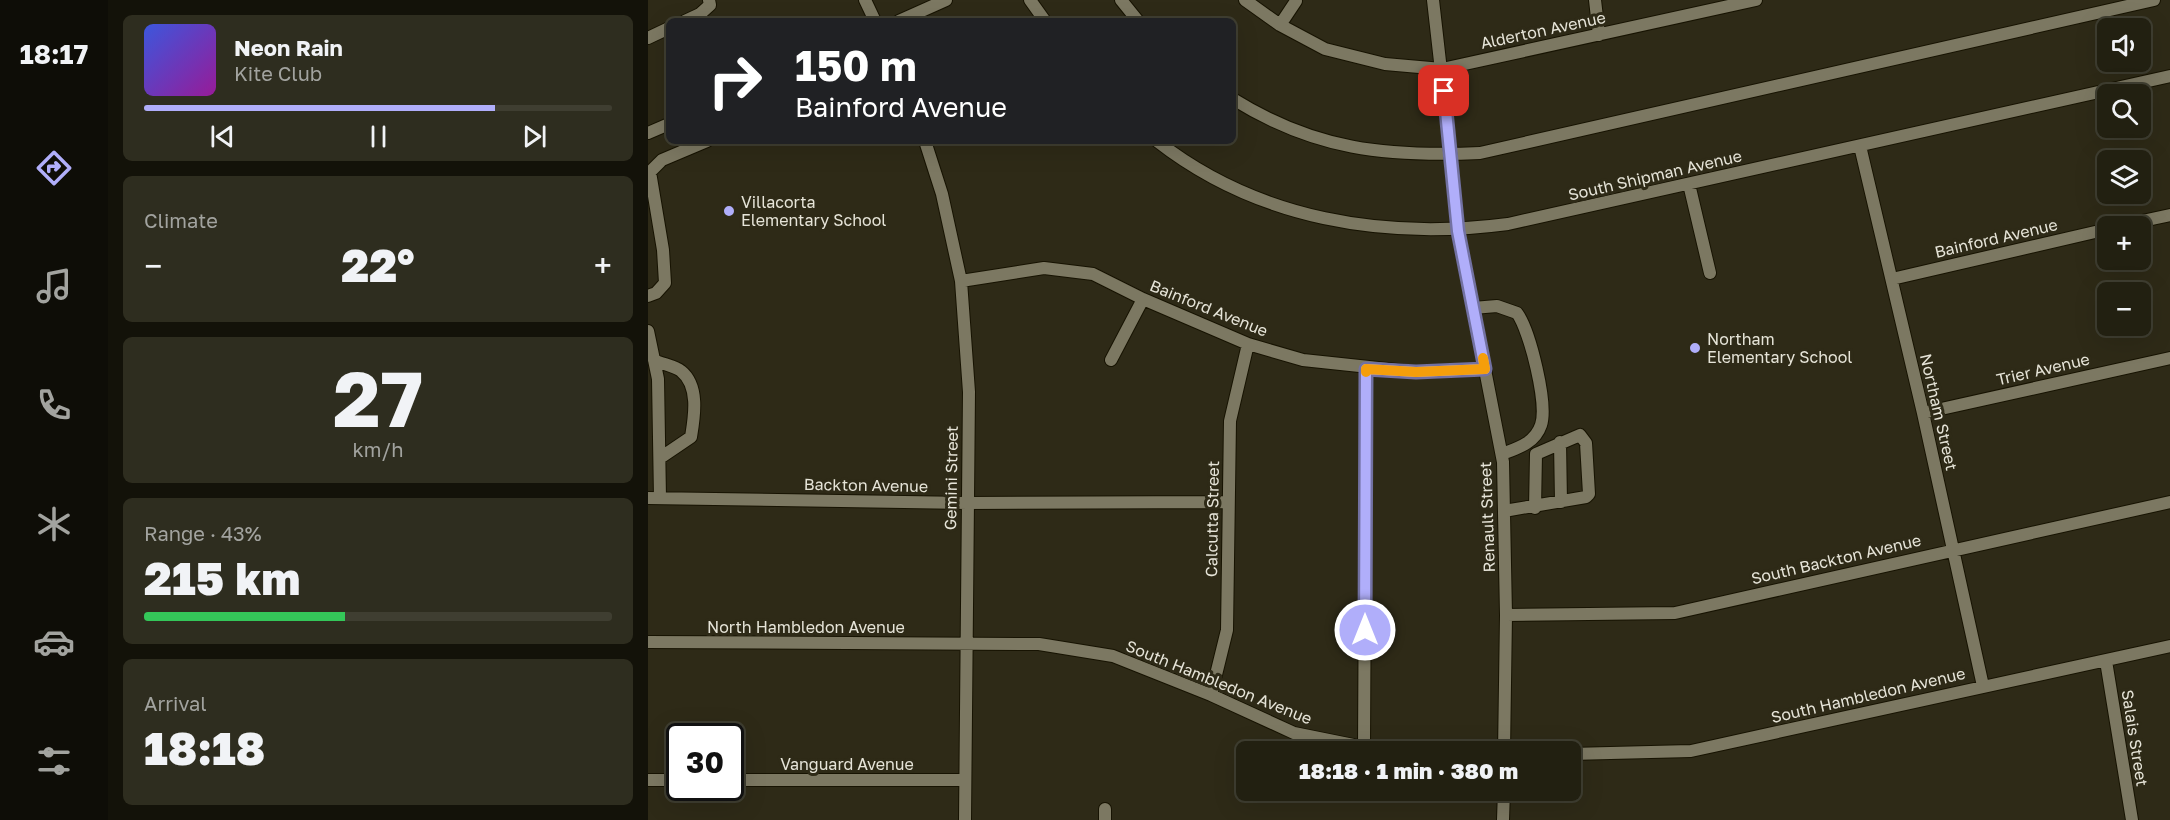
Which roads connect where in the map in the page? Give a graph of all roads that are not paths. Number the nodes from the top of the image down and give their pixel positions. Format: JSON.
{"nodes":[{"id":1,"x":865,"y":0,"type":"edge"},
{"id":2,"x":946,"y":0,"type":"edge"},
{"id":3,"x":1030,"y":0,"type":"edge"},
{"id":4,"x":1121,"y":0,"type":"edge"},
{"id":5,"x":1245,"y":0,"type":"edge"},
{"id":6,"x":1433,"y":0,"type":"edge"},
{"id":7,"x":1595,"y":0,"type":"edge"},
{"id":8,"x":1756,"y":0,"type":"edge"},
{"id":9,"x":2154,"y":0,"type":"edge"},
{"id":10,"x":1296,"y":1,"type":"edge"},
{"id":11,"x":709,"y":2,"type":"edge"},
{"id":12,"x":692,"y":18,"type":"edge"},
{"id":13,"x":874,"y":18,"type":"edge"},
{"id":14,"x":906,"y":18,"type":"edge"},
{"id":15,"x":1043,"y":18,"type":"edge"},
{"id":16,"x":1136,"y":18,"type":"edge"},
{"id":17,"x":1280,"y":24,"type":"junction"},
{"id":18,"x":666,"y":29,"type":"edge"},
{"id":19,"x":1599,"y":35,"type":"junction"},
{"id":20,"x":648,"y":38,"type":"edge"},
{"id":21,"x":1442,"y":69,"type":"junction"},
{"id":22,"x":2170,"y":76,"type":"edge"},
{"id":23,"x":1236,"y":101,"type":"edge"},
{"id":24,"x":666,"y":125,"type":"edge"},
{"id":25,"x":648,"y":133,"type":"edge"},
{"id":26,"x":700,"y":144,"type":"edge"},
{"id":27,"x":926,"y":144,"type":"edge"},
{"id":28,"x":1162,"y":144,"type":"edge"},
{"id":29,"x":1860,"y":146,"type":"junction"},
{"id":30,"x":649,"y":170,"type":"edge"},
{"id":31,"x":1689,"y":184,"type":"junction"},
{"id":32,"x":2170,"y":215,"type":"edge"},
{"id":33,"x":2151,"y":219,"type":"edge"},
{"id":34,"x":1458,"y":231,"type":"junction"},
{"id":35,"x":2097,"y":232,"type":"edge"},
{"id":36,"x":1710,"y":273,"type":"dead end"},
{"id":37,"x":1892,"y":279,"type":"junction"},
{"id":38,"x":961,"y":281,"type":"junction"},
{"id":39,"x":648,"y":296,"type":"edge"},
{"id":40,"x":1143,"y":299,"type":"junction"},
{"id":41,"x":1473,"y":308,"type":"junction"},
{"id":42,"x":648,"y":332,"type":"edge"},
{"id":43,"x":1248,"y":344,"type":"junction"},
{"id":44,"x":2170,"y":358,"type":"edge"},
{"id":45,"x":654,"y":360,"type":"junction"},
{"id":46,"x":1111,"y":360,"type":"dead end"},
{"id":47,"x":1366,"y":369,"type":"junction"},
{"id":48,"x":1485,"y":369,"type":"junction"},
{"id":49,"x":1923,"y":413,"type":"junction"},
{"id":50,"x":1560,"y":442,"type":"junction"},
{"id":51,"x":1502,"y":454,"type":"junction"},
{"id":52,"x":660,"y":458,"type":"junction"},
{"id":53,"x":654,"y":498,"type":"edge"},
{"id":54,"x":1228,"y":502,"type":"junction"},
{"id":55,"x":1561,"y":502,"type":"junction"},
{"id":56,"x":2170,"y":502,"type":"edge"},
{"id":57,"x":967,"y":503,"type":"junction"},
{"id":58,"x":1534,"y":508,"type":"junction"},
{"id":59,"x":1504,"y":511,"type":"junction"},
{"id":60,"x":1954,"y":549,"type":"junction"},
{"id":61,"x":1506,"y":615,"type":"junction"},
{"id":62,"x":648,"y":642,"type":"edge"},
{"id":63,"x":964,"y":644,"type":"junction"},
{"id":64,"x":2170,"y":646,"type":"edge"},
{"id":65,"x":2106,"y":661,"type":"junction"},
{"id":66,"x":1983,"y":686,"type":"junction"},
{"id":67,"x":1211,"y":695,"type":"junction"},
{"id":68,"x":1329,"y":741,"type":"edge"},
{"id":69,"x":1364,"y":741,"type":"edge"},
{"id":70,"x":1504,"y":741,"type":"edge"},
{"id":71,"x":1581,"y":754,"type":"edge"},
{"id":72,"x":648,"y":780,"type":"edge"},
{"id":73,"x":666,"y":780,"type":"edge"},
{"id":74,"x":744,"y":780,"type":"edge"},
{"id":75,"x":964,"y":780,"type":"junction"},
{"id":76,"x":1504,"y":801,"type":"edge"},
{"id":77,"x":965,"y":820,"type":"edge"},
{"id":78,"x":1503,"y":820,"type":"edge"},
{"id":79,"x":2132,"y":820,"type":"edge"}],
"edges":[{"from":1,"to":13,"type":"street"},
{"from":2,"to":14,"type":"street"},
{"from":3,"to":15,"type":"street"},
{"from":4,"to":16,"type":"street"},
{"from":5,"to":17,"type":"street","name":"Alderton Avenue"},
{"from":6,"to":21,"type":"street","name":"Renault Street"},
{"from":7,"to":19,"type":"street"},
{"from":8,"to":19,"type":"street","name":"Alderton Avenue"},
{"from":9,"to":23,"type":"street"},
{"from":10,"to":17,"type":"street"},
{"from":11,"to":12,"type":"street"},
{"from":17,"to":21,"type":"street","name":"Alderton Avenue"},
{"from":18,"to":20,"type":"street"},
{"from":19,"to":21,"type":"street","name":"Alderton Avenue"},
{"from":21,"to":34,"type":"street","name":"Renault Street","bridge":true},
{"from":22,"to":29,"type":"street","name":"South Shipman Avenue"},
{"from":24,"to":25,"type":"street"},
{"from":26,"to":30,"type":"street"},
{"from":27,"to":38,"type":"street","name":"Gemini Street"},
{"from":28,"to":34,"type":"street","name":"South Shipman Avenue"},
{"from":29,"to":31,"type":"street","name":"South Shipman Avenue"},
{"from":29,"to":37,"type":"street","name":"Northam Street"},
{"from":30,"to":39,"type":"street"},
{"from":31,"to":34,"type":"street","name":"South Shipman Avenue"},
{"from":31,"to":36,"type":"street"},
{"from":32,"to":33,"type":"street"},
{"from":34,"to":41,"type":"street","name":"Renault Street"},
{"from":35,"to":37,"type":"street","name":"Bainford Avenue"},
{"from":37,"to":49,"type":"street","name":"Northam Street"},
{"from":38,"to":40,"type":"street","name":"Bainford Avenue"},
{"from":38,"to":57,"type":"street","name":"Gemini Street"},
{"from":40,"to":43,"type":"street","name":"Bainford Avenue"},
{"from":40,"to":46,"type":"street"},
{"from":41,"to":48,"type":"street","name":"Renault Street"},
{"from":41,"to":51,"type":"street"},
{"from":42,"to":45,"type":"street"},
{"from":43,"to":47,"type":"street","name":"Bainford Avenue"},
{"from":43,"to":54,"type":"street","name":"Calcutta Street"},
{"from":44,"to":49,"type":"street","name":"Trier Avenue"},
{"from":45,"to":52,"type":"street"},
{"from":45,"to":52,"type":"street"},
{"from":47,"to":48,"type":"street","name":"Bainford Avenue"},
{"from":47,"to":69,"type":"street"},
{"from":48,"to":51,"type":"street","name":"Renault Street"},
{"from":49,"to":60,"type":"street","name":"Northam Street"},
{"from":50,"to":55,"type":"street"},
{"from":50,"to":55,"type":"street"},
{"from":50,"to":58,"type":"street"},
{"from":51,"to":59,"type":"street","name":"Renault Street"},
{"from":52,"to":53,"type":"street"},
{"from":53,"to":57,"type":"street","name":"Backton Avenue"},
{"from":54,"to":57,"type":"street","name":"Backton Avenue"},
{"from":54,"to":67,"type":"street","name":"Calcutta Street"},
{"from":55,"to":58,"type":"street"},
{"from":56,"to":60,"type":"street","name":"South Backton Avenue"},
{"from":57,"to":63,"type":"street","name":"Gemini Street"},
{"from":58,"to":59,"type":"street"},
{"from":59,"to":61,"type":"street","name":"Renault Street"},
{"from":60,"to":61,"type":"street","name":"South Backton Avenue"},
{"from":60,"to":66,"type":"street","name":"Northam Street"},
{"from":61,"to":70,"type":"street","name":"Renault Street"},
{"from":62,"to":63,"type":"street","name":"North Hambledon Avenue"},
{"from":63,"to":67,"type":"street","name":"South Hambledon Avenue"},
{"from":63,"to":75,"type":"street","name":"Gemini Street"},
{"from":64,"to":65,"type":"street","name":"South Hambledon Avenue"},
{"from":65,"to":66,"type":"street","name":"South Hambledon Avenue"},
{"from":65,"to":79,"type":"street","name":"Salais Street"},
{"from":66,"to":71,"type":"street","name":"South Hambledon Avenue"},
{"from":67,"to":68,"type":"street","name":"South Hambledon Avenue"},
{"from":72,"to":73,"type":"street"},
{"from":74,"to":75,"type":"street","name":"Vanguard Avenue"},
{"from":75,"to":77,"type":"street","name":"Gemini Street"},
{"from":76,"to":78,"type":"street"}]}
